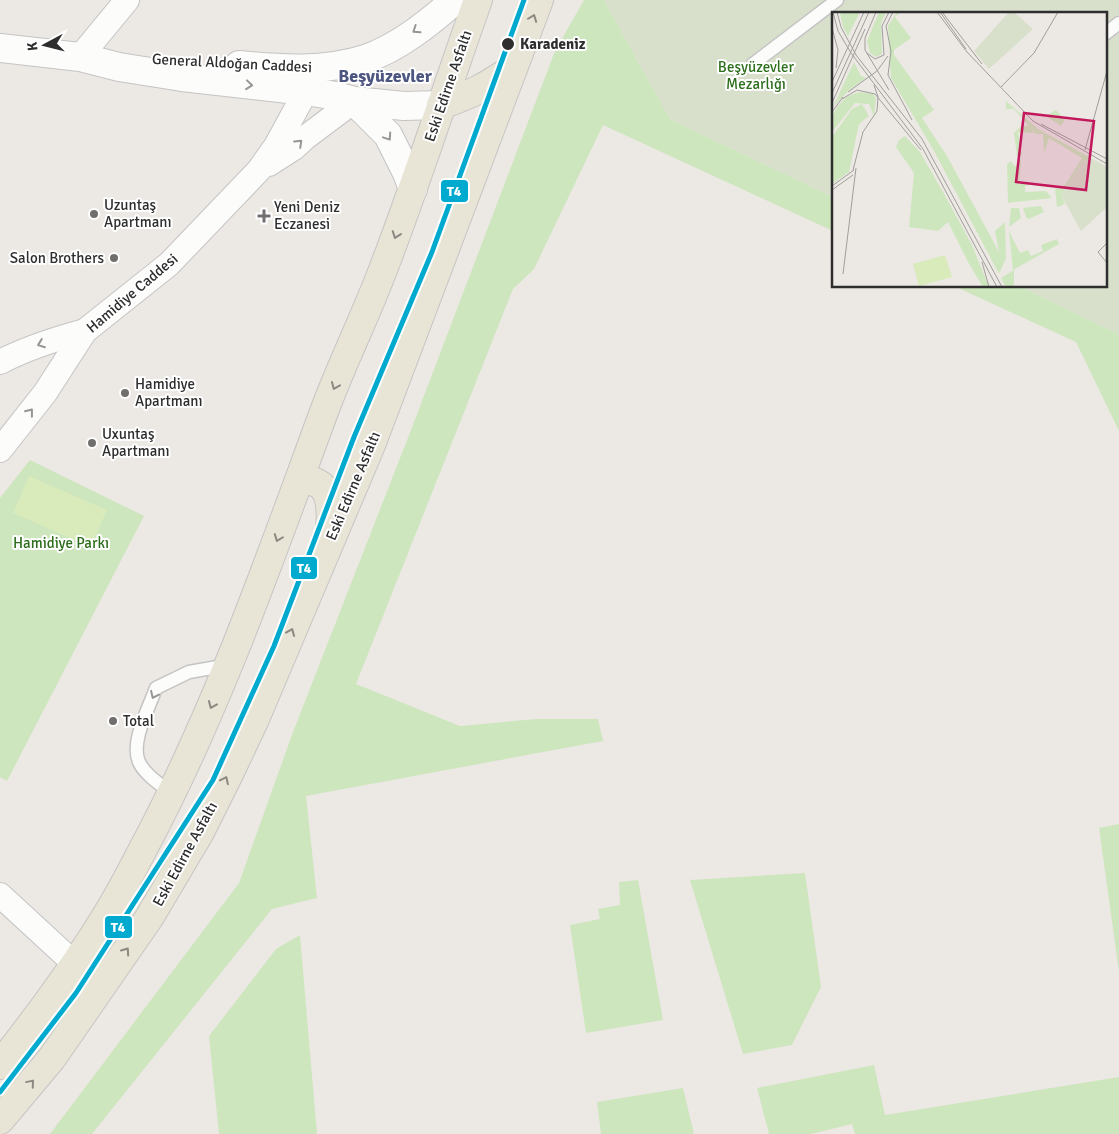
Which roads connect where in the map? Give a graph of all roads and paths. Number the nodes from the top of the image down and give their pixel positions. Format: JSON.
{"nodes":[{"id":1,"x":126,"y":0,"type":"edge"},
{"id":2,"x":455,"y":0,"type":"edge"},
{"id":3,"x":478,"y":0,"type":"edge"},
{"id":4,"x":539,"y":0,"type":"edge"},
{"id":5,"x":837,"y":0,"type":"edge"},
{"id":6,"x":1119,"y":23,"type":"edge"},
{"id":7,"x":1106,"y":33,"type":"edge"},
{"id":8,"x":0,"y":48,"type":"edge"},
{"id":9,"x":80,"y":57,"type":"junction"},
{"id":10,"x":753,"y":64,"type":"dead end"},
{"id":11,"x":513,"y":68,"type":"junction"},
{"id":12,"x":312,"y":79,"type":"junction"},
{"id":13,"x":354,"y":102,"type":"junction"},
{"id":14,"x":441,"y":105,"type":"junction"},
{"id":15,"x":259,"y":170,"type":"junction"},
{"id":16,"x":412,"y":189,"type":"junction"},
{"id":17,"x":85,"y":331,"type":"junction"},
{"id":18,"x":0,"y":362,"type":"edge"},
{"id":19,"x":0,"y":450,"type":"edge"},
{"id":20,"x":299,"y":482,"type":"junction"},
{"id":21,"x":328,"y":544,"type":"junction"},
{"id":22,"x":229,"y":665,"type":"junction"},
{"id":23,"x":173,"y":794,"type":"junction"},
{"id":24,"x":0,"y":894,"type":"edge"},
{"id":25,"x":76,"y":965,"type":"junction"},
{"id":26,"x":0,"y":1065,"type":"edge"},
{"id":27,"x":0,"y":1120,"type":"edge"}],
"edges":[{"from":1,"to":9,"type":"street"},
{"from":2,"to":12,"type":"main road","name":"General Aldoğan Caddesi","one_way":true},
{"from":3,"to":14,"type":"main road","name":"Eski Edirne Asfaltı"},
{"from":11,"to":4,"type":"main road","name":"Eski Edirne Asfaltı","one_way":true},
{"from":5,"to":10,"type":"lane"},
{"from":6,"to":7,"type":"lane"},
{"from":8,"to":9,"type":"main road","name":"General Aldoğan Caddesi"},
{"from":9,"to":12,"type":"main road","name":"General Aldoğan Caddesi"},
{"from":11,"to":14,"type":"main road"},
{"from":11,"to":21,"type":"main road","name":"Eski Edirne Asfaltı"},
{"from":12,"to":13,"type":"main road","name":"General Aldoğan Caddesi"},
{"from":12,"to":15,"type":"street"},
{"from":13,"to":14,"type":"main road","name":"General Aldoğan Caddesi"},
{"from":15,"to":13,"type":"street","one_way":true},
{"from":13,"to":16,"type":"main road","one_way":true},
{"from":14,"to":16,"type":"main road","name":"Eski Edirne Asfaltı"},
{"from":15,"to":17,"type":"street","name":"Hamidiye Caddesi"},
{"from":16,"to":20,"type":"main road","name":"Eski Edirne Asfaltı","one_way":true},
{"from":17,"to":18,"type":"street","one_way":true},
{"from":19,"to":17,"type":"street","name":"Hamidiye Caddesi","one_way":true},
{"from":20,"to":21,"type":"main road"},
{"from":20,"to":22,"type":"main road","name":"Eski Edirne Asfaltı","one_way":true},
{"from":27,"to":21,"type":"main road","name":"Eski Edirne Asfaltı","one_way":true},
{"from":22,"to":23,"type":"main road","name":"Eski Edirne Asfaltı","one_way":true},
{"from":22,"to":23,"type":"lane","one_way":true},
{"from":23,"to":25,"type":"main road","name":"Eski Edirne Asfaltı"},
{"from":24,"to":25,"type":"street"},
{"from":25,"to":26,"type":"main road","name":"Eski Edirne Asfaltı"}]}
